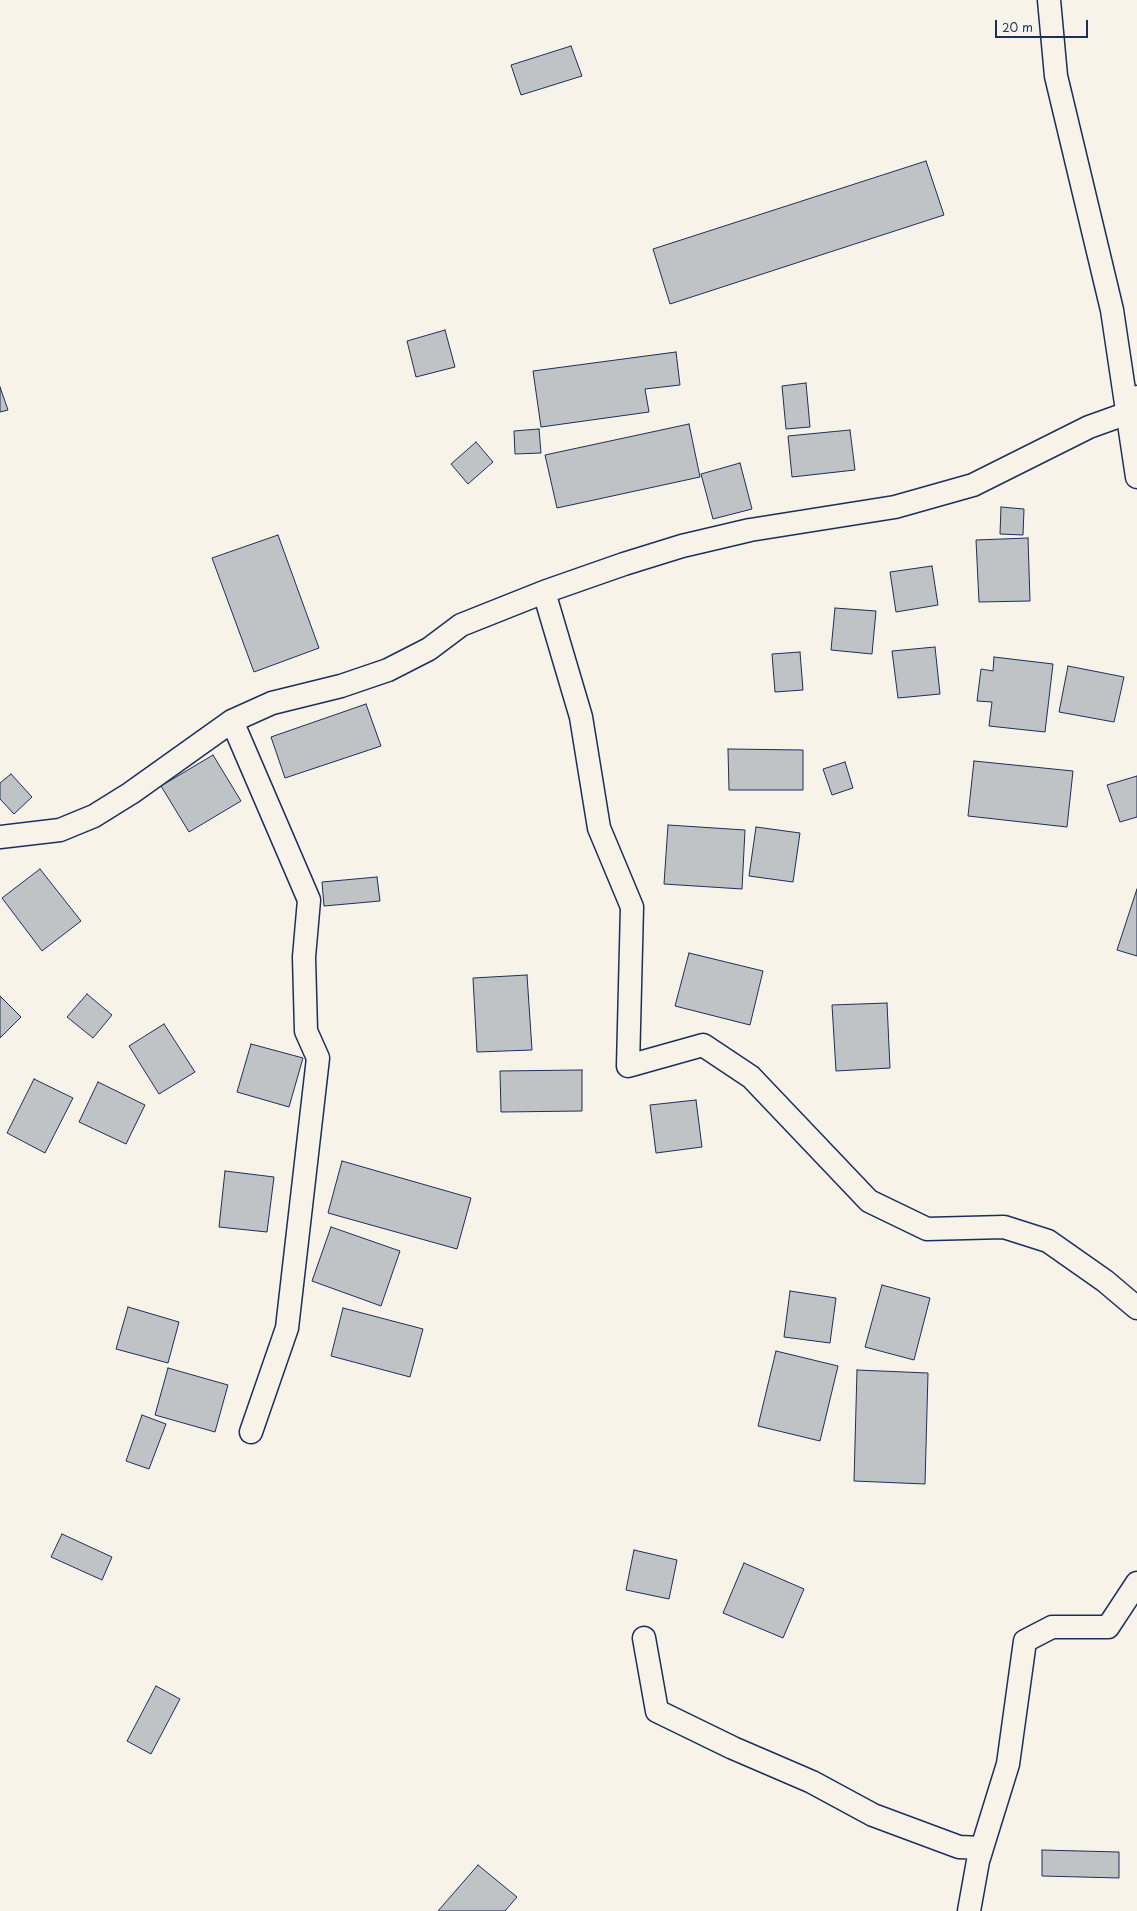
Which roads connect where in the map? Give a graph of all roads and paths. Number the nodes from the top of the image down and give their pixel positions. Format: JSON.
{"nodes":[{"id":1,"x":1049,"y":0,"type":"edge"},
{"id":2,"x":1133,"y":405,"type":"edge"},
{"id":3,"x":1137,"y":478,"type":"edge"},
{"id":4,"x":544,"y":592,"type":"junction"},
{"id":5,"x":232,"y":721,"type":"junction"},
{"id":6,"x":0,"y":837,"type":"edge"},
{"id":7,"x":1137,"y":1308,"type":"edge"},
{"id":8,"x":251,"y":1432,"type":"dead end"},
{"id":9,"x":1137,"y":1583,"type":"edge"},
{"id":10,"x":644,"y":1638,"type":"dead end"},
{"id":11,"x":982,"y":1848,"type":"junction"},
{"id":12,"x":969,"y":1911,"type":"edge"}],
"edges":[{"from":1,"to":2,"type":"street"},
{"from":2,"to":3,"type":"street"},
{"from":2,"to":4,"type":"street"},
{"from":4,"to":5,"type":"street"},
{"from":4,"to":7,"type":"street"},
{"from":5,"to":6,"type":"street"},
{"from":5,"to":8,"type":"street"},
{"from":9,"to":11,"type":"street"},
{"from":10,"to":11,"type":"street"},
{"from":11,"to":12,"type":"street"}]}
